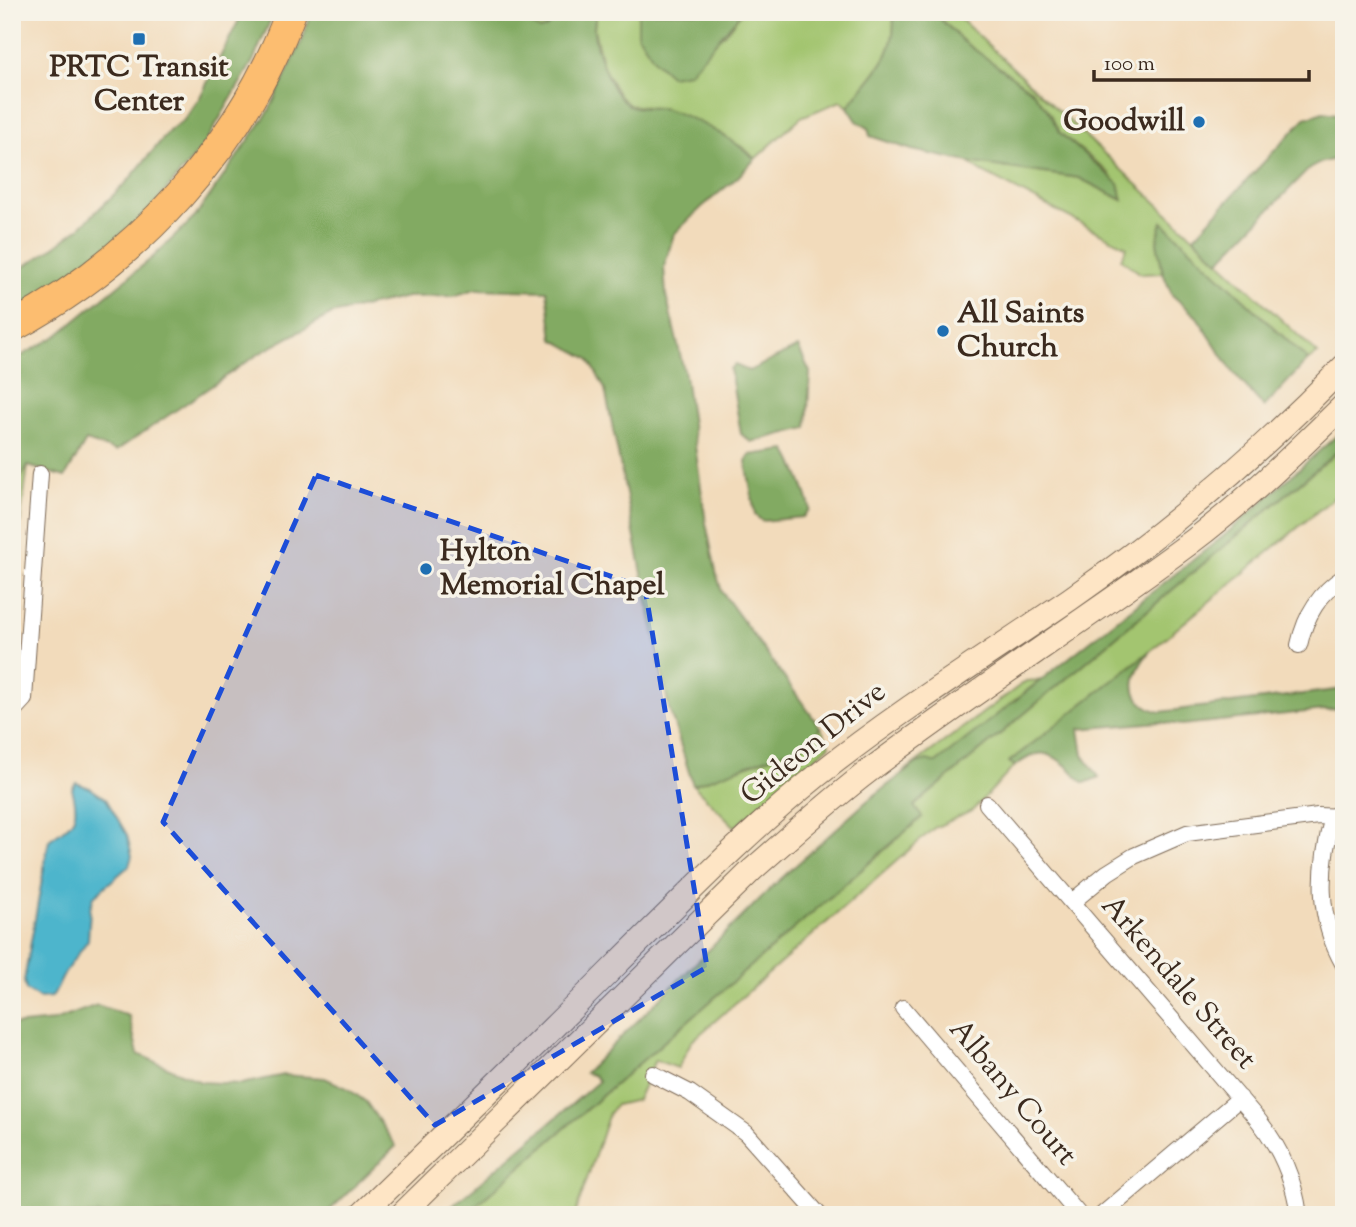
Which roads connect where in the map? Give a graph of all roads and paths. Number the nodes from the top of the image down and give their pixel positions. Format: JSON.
{"nodes":[{"id":1,"x":291,"y":12,"type":"edge"},
{"id":2,"x":12,"y":327,"type":"edge"},
{"id":3,"x":1344,"y":366,"type":"edge"},
{"id":4,"x":1344,"y":405,"type":"edge"},
{"id":5,"x":40,"y":474,"type":"dead end"},
{"id":6,"x":1344,"y":578,"type":"edge"},
{"id":7,"x":1299,"y":645,"type":"dead end"},
{"id":8,"x":18,"y":699,"type":"edge"},
{"id":9,"x":12,"y":712,"type":"edge"},
{"id":10,"x":987,"y":804,"type":"dead end"},
{"id":11,"x":1339,"y":817,"type":"edge"},
{"id":12,"x":1072,"y":902,"type":"junction"},
{"id":13,"x":1344,"y":965,"type":"edge"},
{"id":14,"x":903,"y":1008,"type":"dead end"},
{"id":15,"x":653,"y":1074,"type":"dead end"},
{"id":16,"x":1240,"y":1098,"type":"junction"},
{"id":17,"x":433,"y":1145,"type":"junction"},
{"id":18,"x":453,"y":1165,"type":"junction"},
{"id":19,"x":361,"y":1215,"type":"edge"},
{"id":20,"x":401,"y":1215,"type":"edge"},
{"id":21,"x":819,"y":1215,"type":"edge"},
{"id":22,"x":1079,"y":1215,"type":"edge"},
{"id":23,"x":1102,"y":1215,"type":"edge"},
{"id":24,"x":1299,"y":1215,"type":"edge"}],
"edges":[{"from":1,"to":2,"type":"highway"},
{"from":3,"to":17,"type":"main road","name":"Gideon Drive"},
{"from":4,"to":18,"type":"main road","name":"Gideon Drive"},
{"from":5,"to":8,"type":"street"},
{"from":6,"to":7,"type":"street"},
{"from":8,"to":9,"type":"street"},
{"from":10,"to":12,"type":"street","name":"Arkendale Street"},
{"from":11,"to":12,"type":"street"},
{"from":11,"to":13,"type":"street"},
{"from":12,"to":16,"type":"street","name":"Arkendale Street"},
{"from":14,"to":22,"type":"street","name":"Albany Court"},
{"from":15,"to":21,"type":"street"},
{"from":16,"to":23,"type":"street"},
{"from":16,"to":24,"type":"street","name":"Arkendale Street"},
{"from":17,"to":18,"type":"main road"},
{"from":17,"to":19,"type":"main road","name":"Gideon Drive"},
{"from":18,"to":20,"type":"main road","name":"Gideon Drive"}]}
